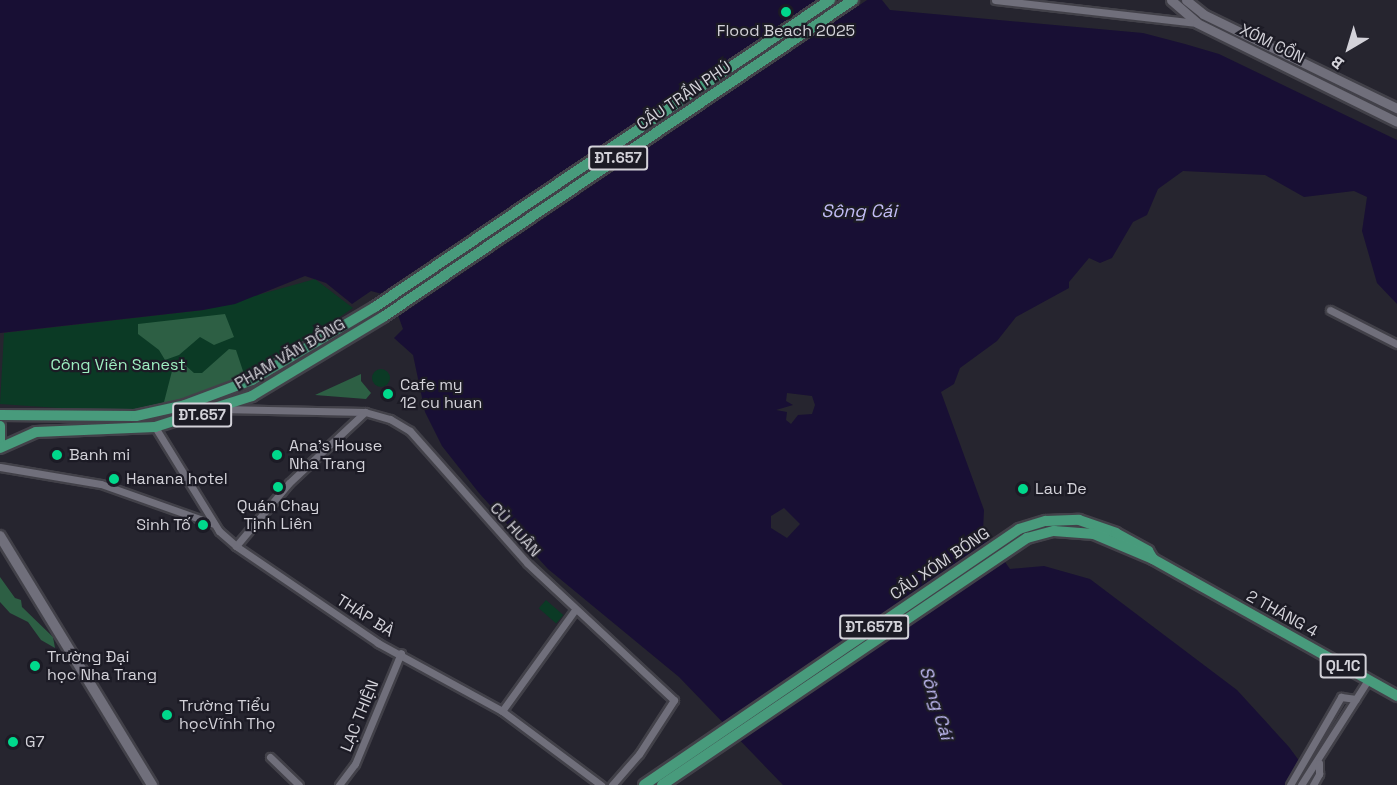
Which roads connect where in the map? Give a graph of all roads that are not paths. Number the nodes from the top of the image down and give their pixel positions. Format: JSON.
{"nodes":[{"id":1,"x":830,"y":0,"type":"edge"},
{"id":2,"x":853,"y":0,"type":"edge"},
{"id":3,"x":995,"y":0,"type":"edge"},
{"id":4,"x":1171,"y":0,"type":"edge"},
{"id":5,"x":1186,"y":0,"type":"edge"},
{"id":6,"x":1203,"y":14,"type":"junction"},
{"id":7,"x":1197,"y":24,"type":"junction"},
{"id":8,"x":1397,"y":108,"type":"edge"},
{"id":9,"x":1397,"y":122,"type":"edge"},
{"id":10,"x":375,"y":307,"type":"joint"},
{"id":11,"x":1330,"y":310,"type":"dead end"},
{"id":12,"x":383,"y":316,"type":"joint"},
{"id":13,"x":1397,"y":344,"type":"edge"},
{"id":14,"x":259,"y":392,"type":"junction"},
{"id":15,"x":0,"y":409,"type":"edge"},
{"id":16,"x":220,"y":409,"type":"junction"},
{"id":17,"x":267,"y":410,"type":"junction"},
{"id":18,"x":365,"y":412,"type":"junction"},
{"id":19,"x":0,"y":415,"type":"edge"},
{"id":20,"x":58,"y":417,"type":"junction"},
{"id":21,"x":0,"y":426,"type":"edge"},
{"id":22,"x":155,"y":427,"type":"junction"},
{"id":23,"x":0,"y":448,"type":"edge"},
{"id":24,"x":0,"y":467,"type":"edge"},
{"id":25,"x":214,"y":524,"type":"junction"},
{"id":26,"x":1094,"y":529,"type":"joint"},
{"id":27,"x":1,"y":536,"type":"edge"},
{"id":28,"x":236,"y":546,"type":"junction"},
{"id":29,"x":574,"y":611,"type":"junction"},
{"id":30,"x":1289,"y":636,"type":"joint"},
{"id":31,"x":401,"y":653,"type":"junction"},
{"id":32,"x":1368,"y":680,"type":"junction"},
{"id":33,"x":1397,"y":696,"type":"edge"},
{"id":34,"x":1356,"y":699,"type":"junction"},
{"id":35,"x":502,"y":711,"type":"junction"},
{"id":36,"x":270,"y":757,"type":"dead end"},
{"id":37,"x":1319,"y":763,"type":"junction"},
{"id":38,"x":665,"y":777,"type":"edge"},
{"id":39,"x":152,"y":785,"type":"edge"},
{"id":40,"x":299,"y":785,"type":"edge"},
{"id":41,"x":339,"y":785,"type":"edge"},
{"id":42,"x":602,"y":785,"type":"edge"},
{"id":43,"x":612,"y":785,"type":"edge"},
{"id":44,"x":644,"y":785,"type":"edge"},
{"id":45,"x":1290,"y":785,"type":"edge"},
{"id":46,"x":1301,"y":785,"type":"edge"},
{"id":47,"x":1313,"y":785,"type":"edge"}],
"edges":[{"from":1,"to":10,"type":"main road","name":"CẦU TRẦN PHÚ","number":"ĐT.657"},
{"from":2,"to":12,"type":"main road","name":"CẦU TRẦN PHÚ","number":"ĐT.657"},
{"from":3,"to":7,"type":"street"},
{"from":4,"to":7,"type":"street","name":"XÓM CỒN"},
{"from":5,"to":6,"type":"street","name":"XÓM CỒN"},
{"from":6,"to":7,"type":"street"},
{"from":6,"to":8,"type":"street","name":"XÓM CỒN"},
{"from":7,"to":9,"type":"street","name":"XÓM CỒN"},
{"from":10,"to":20,"type":"main road","name":"PHẠM VĂN ĐỒNG","number":"ĐT.657"},
{"from":11,"to":13,"type":"street"},
{"from":12,"to":14,"type":"main road","name":"PHẠM VĂN ĐỒNG","number":"ĐT.657"},
{"from":14,"to":16,"type":"main road","name":"PHẠM VĂN ĐỒNG","number":"ĐT.657"},
{"from":14,"to":17,"type":"street"},
{"from":15,"to":20,"type":"main road"},
{"from":16,"to":17,"type":"street","name":"CÙ HUÂN"},
{"from":16,"to":22,"type":"main road","name":"PHẠM VĂN ĐỒNG","number":"ĐT.657"},
{"from":17,"to":18,"type":"street","name":"CÙ HUÂN"},
{"from":18,"to":28,"type":"street"},
{"from":18,"to":29,"type":"street","name":"CÙ HUÂN"},
{"from":19,"to":20,"type":"main road","name":"PHẠM VĂN ĐỒNG","number":"ĐT.657"},
{"from":21,"to":23,"type":"main road","name":"PHẠM VĂN ĐỒNG","number":"ĐT.657"},
{"from":22,"to":23,"type":"main road","name":"PHẠM VĂN ĐỒNG","number":"ĐT.657"},
{"from":22,"to":25,"type":"street","name":"THÁP BÀ"},
{"from":24,"to":25,"type":"street"},
{"from":25,"to":28,"type":"street","name":"THÁP BÀ"},
{"from":26,"to":30,"type":"main road","name":"2 THÁNG 4","number":"ĐT.657B"},
{"from":26,"to":38,"type":"main road","name":"CẦU XÓM BÓNG","number":"ĐT.657B"},
{"from":27,"to":39,"type":"main road"},
{"from":28,"to":31,"type":"street","name":"THÁP BÀ"},
{"from":29,"to":35,"type":"street"},
{"from":29,"to":43,"type":"street","name":"CÙ HUÂN"},
{"from":30,"to":32,"type":"main road","name":"2 THÁNG 4","number":"QL1C"},
{"from":31,"to":35,"type":"street","name":"THÁP BÀ"},
{"from":31,"to":41,"type":"street","name":"LẠC THIỆN"},
{"from":32,"to":33,"type":"main road","name":"2 THÁNG 4","number":"QL1C"},
{"from":32,"to":34,"type":"street"},
{"from":34,"to":37,"type":"street"},
{"from":34,"to":45,"type":"street"},
{"from":35,"to":42,"type":"street","name":"THÁP BÀ"},
{"from":36,"to":40,"type":"street"},
{"from":37,"to":46,"type":"street"},
{"from":37,"to":47,"type":"street"},
{"from":38,"to":44,"type":"main road","number":"ĐT.657B"}]}
